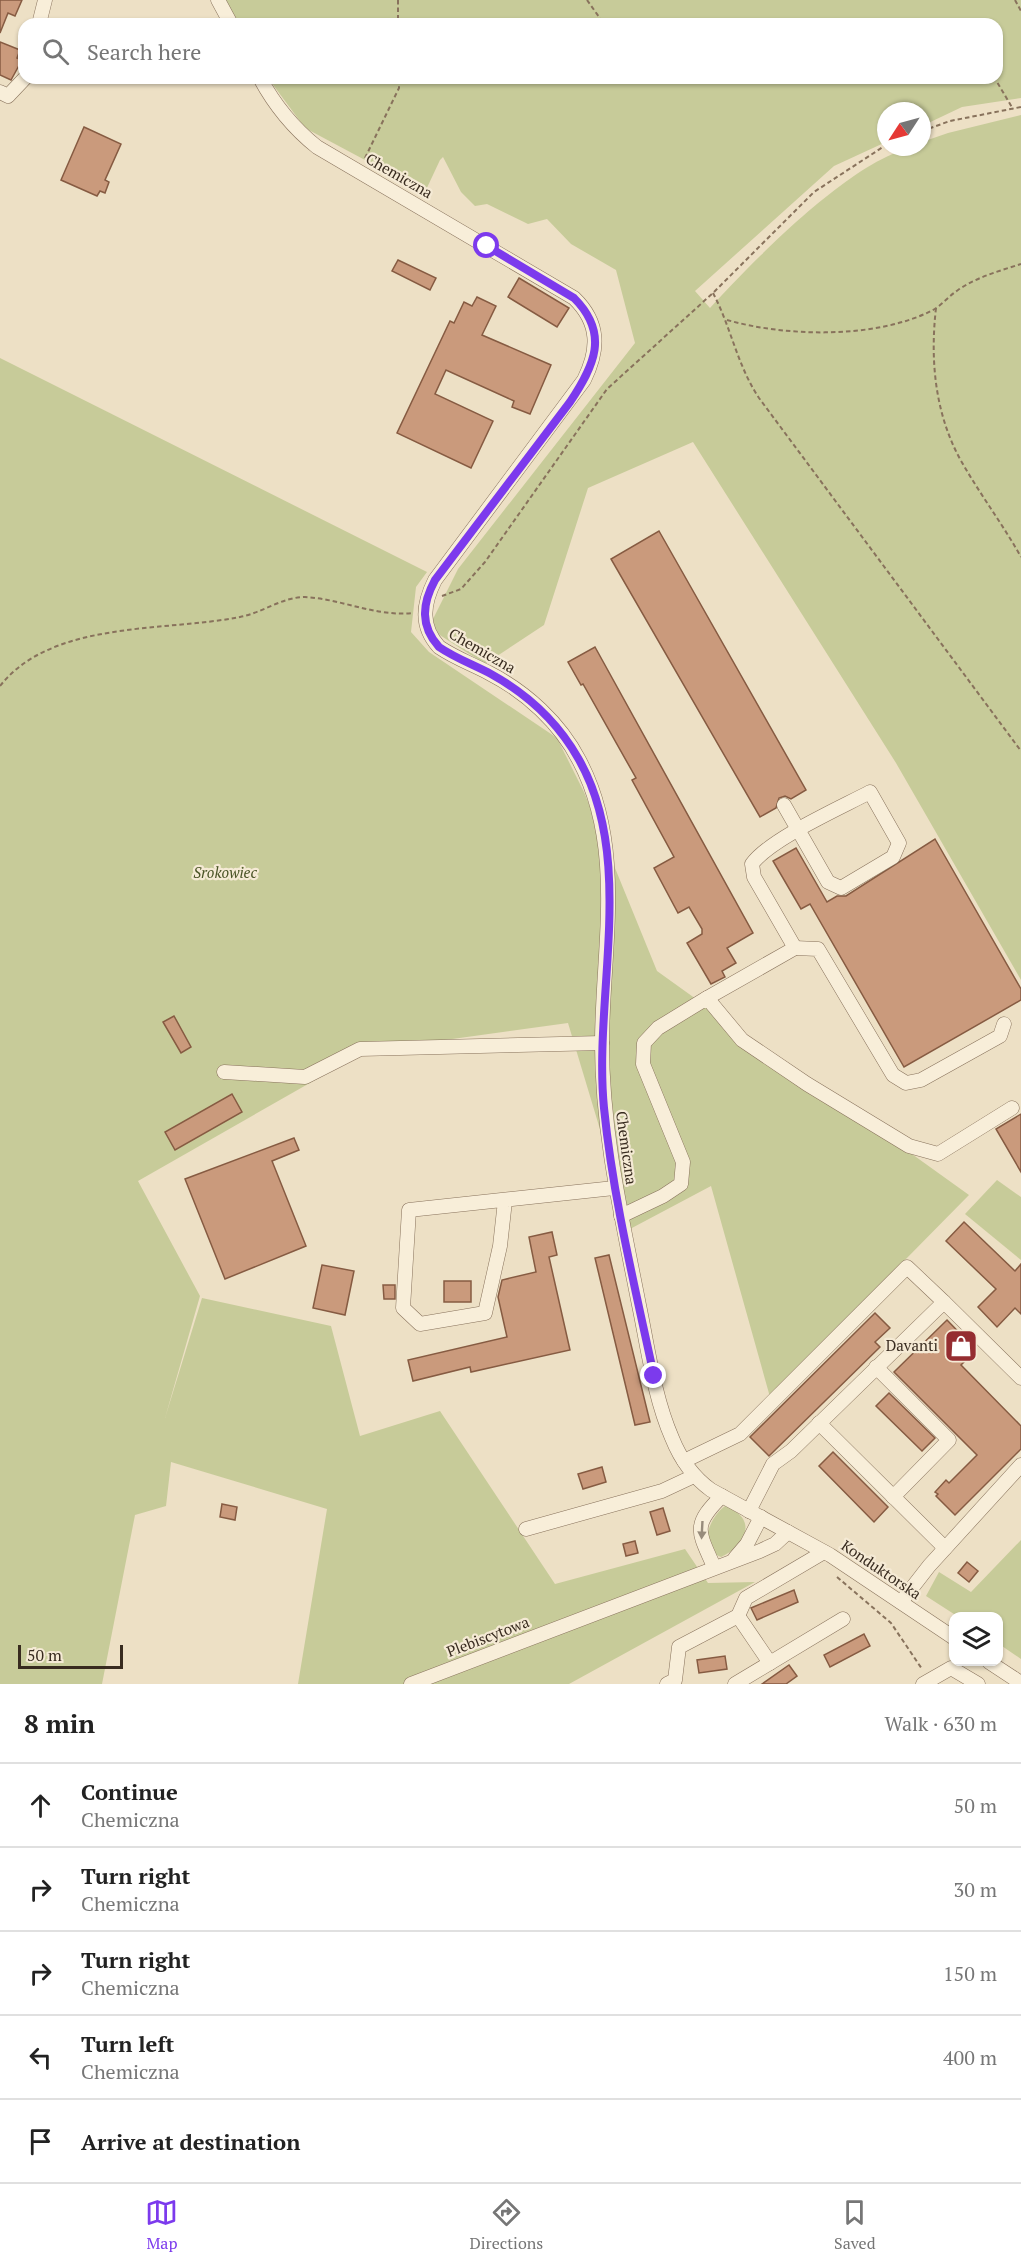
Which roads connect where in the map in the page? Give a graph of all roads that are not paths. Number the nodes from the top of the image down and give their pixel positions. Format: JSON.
{"nodes":[{"id":1,"x":45,"y":0,"type":"edge"},
{"id":2,"x":218,"y":0,"type":"edge"},
{"id":3,"x":40,"y":18,"type":"edge"},
{"id":4,"x":228,"y":18,"type":"edge"},
{"id":5,"x":19,"y":84,"type":"edge"},
{"id":6,"x":263,"y":84,"type":"edge"},
{"id":7,"x":0,"y":92,"type":"edge"},
{"id":8,"x":784,"y":805,"type":"dead end"},
{"id":9,"x":797,"y":832,"type":"junction"},
{"id":10,"x":795,"y":948,"type":"junction"},
{"id":11,"x":707,"y":998,"type":"junction"},
{"id":12,"x":1004,"y":1024,"type":"dead end"},
{"id":13,"x":602,"y":1043,"type":"junction"},
{"id":14,"x":224,"y":1072,"type":"dead end"},
{"id":15,"x":1012,"y":1108,"type":"dead end"},
{"id":16,"x":614,"y":1188,"type":"junction"},
{"id":17,"x":505,"y":1201,"type":"junction"},
{"id":18,"x":621,"y":1216,"type":"junction"},
{"id":19,"x":944,"y":1302,"type":"junction"},
{"id":20,"x":876,"y":1367,"type":"junction"},
{"id":21,"x":1021,"y":1378,"type":"edge"},
{"id":22,"x":819,"y":1423,"type":"junction"},
{"id":23,"x":684,"y":1461,"type":"junction"},
{"id":24,"x":1021,"y":1465,"type":"edge"},
{"id":25,"x":694,"y":1476,"type":"junction"},
{"id":26,"x":722,"y":1496,"type":"junction"},
{"id":27,"x":893,"y":1497,"type":"junction"},
{"id":28,"x":755,"y":1514,"type":"junction"},
{"id":29,"x":525,"y":1529,"type":"dead end"},
{"id":30,"x":788,"y":1532,"type":"junction"},
{"id":31,"x":945,"y":1548,"type":"junction"},
{"id":32,"x":824,"y":1551,"type":"junction"},
{"id":33,"x":735,"y":1558,"type":"junction"},
{"id":34,"x":714,"y":1567,"type":"junction"},
{"id":35,"x":901,"y":1602,"type":"junction"},
{"id":36,"x":738,"y":1616,"type":"junction"},
{"id":37,"x":843,"y":1619,"type":"dead end"},
{"id":38,"x":949,"y":1635,"type":"edge"},
{"id":39,"x":770,"y":1663,"type":"junction"},
{"id":40,"x":995,"y":1666,"type":"edge"},
{"id":41,"x":924,"y":1679,"type":"edge"},
{"id":42,"x":1021,"y":1683,"type":"edge"},
{"id":43,"x":411,"y":1684,"type":"edge"},
{"id":44,"x":667,"y":1684,"type":"edge"},
{"id":45,"x":735,"y":1684,"type":"edge"},
{"id":46,"x":978,"y":1684,"type":"edge"}],
"edges":[{"from":1,"to":3,"type":"street"},
{"from":2,"to":4,"type":"street"},
{"from":5,"to":7,"type":"street"},
{"from":6,"to":13,"type":"street","name":"Chemiczna"},
{"from":8,"to":9,"type":"street"},
{"from":9,"to":9,"type":"street"},
{"from":9,"to":10,"type":"street"},
{"from":10,"to":11,"type":"street"},
{"from":10,"to":12,"type":"street"},
{"from":11,"to":15,"type":"street"},
{"from":11,"to":18,"type":"street"},
{"from":13,"to":14,"type":"street"},
{"from":13,"to":16,"type":"street","name":"Chemiczna"},
{"from":16,"to":17,"type":"street"},
{"from":16,"to":18,"type":"street","name":"Chemiczna"},
{"from":17,"to":17,"type":"street"},
{"from":18,"to":23,"type":"street","name":"Chemiczna"},
{"from":19,"to":20,"type":"street"},
{"from":19,"to":21,"type":"street"},
{"from":19,"to":23,"type":"street"},
{"from":20,"to":22,"type":"street"},
{"from":20,"to":27,"type":"street"},
{"from":22,"to":27,"type":"street"},
{"from":22,"to":28,"type":"street"},
{"from":23,"to":25,"type":"street","name":"Chemiczna"},
{"from":24,"to":31,"type":"street"},
{"from":25,"to":26,"type":"street","name":"Konduktorska"},
{"from":25,"to":29,"type":"street"},
{"from":26,"to":28,"type":"street","name":"Konduktorska"},
{"from":26,"to":34,"type":"street","one_way":true},
{"from":27,"to":31,"type":"street"},
{"from":28,"to":30,"type":"street","name":"Konduktorska"},
{"from":28,"to":33,"type":"street"},
{"from":30,"to":32,"type":"street","name":"Konduktorska"},
{"from":30,"to":33,"type":"street"},
{"from":31,"to":35,"type":"street"},
{"from":32,"to":35,"type":"street","name":"Konduktorska"},
{"from":32,"to":36,"type":"street"},
{"from":33,"to":34,"type":"street"},
{"from":34,"to":43,"type":"street","name":"Plebiscytowa"},
{"from":35,"to":38,"type":"street","name":"Konduktorska"},
{"from":36,"to":39,"type":"street"},
{"from":36,"to":44,"type":"street"},
{"from":37,"to":39,"type":"street"},
{"from":39,"to":45,"type":"street"},
{"from":40,"to":42,"type":"street"},
{"from":41,"to":46,"type":"street"}]}
